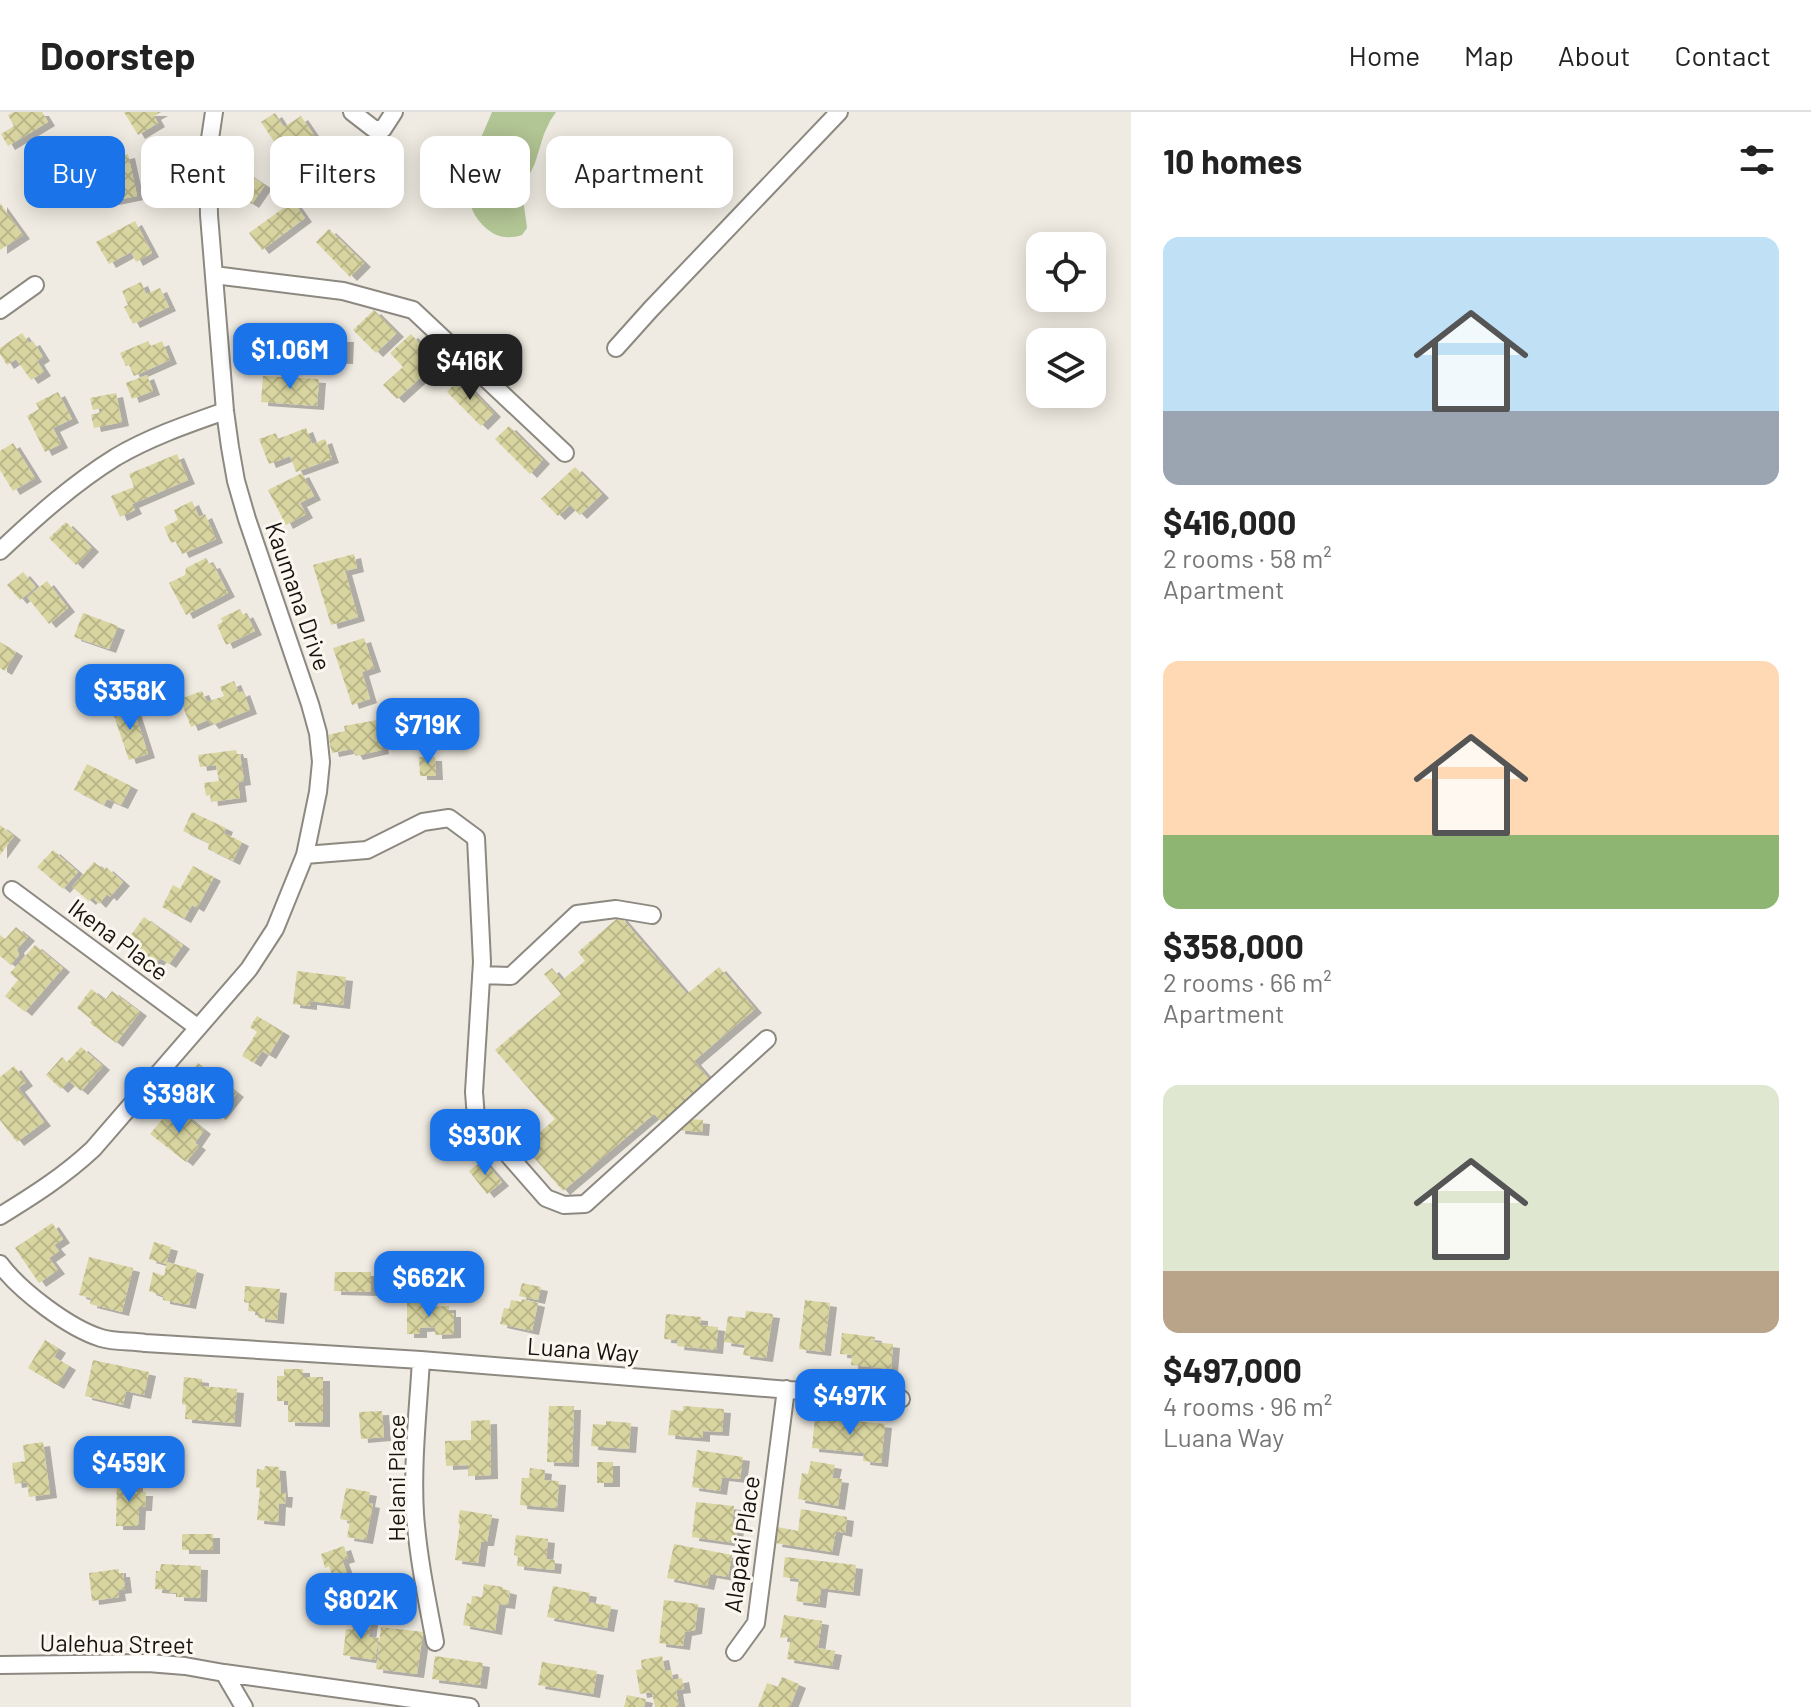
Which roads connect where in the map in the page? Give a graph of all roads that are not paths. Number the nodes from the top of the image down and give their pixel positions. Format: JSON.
{"nodes":[{"id":1,"x":214,"y":112,"type":"edge"},
{"id":2,"x":352,"y":112,"type":"edge"},
{"id":3,"x":394,"y":112,"type":"edge"},
{"id":4,"x":839,"y":112,"type":"edge"},
{"id":5,"x":214,"y":275,"type":"junction"},
{"id":6,"x":35,"y":285,"type":"dead end"},
{"id":7,"x":0,"y":310,"type":"edge"},
{"id":8,"x":616,"y":348,"type":"dead end"},
{"id":9,"x":225,"y":411,"type":"junction"},
{"id":10,"x":565,"y":453,"type":"dead end"},
{"id":11,"x":0,"y":551,"type":"edge"},
{"id":12,"x":305,"y":855,"type":"junction"},
{"id":13,"x":12,"y":890,"type":"dead end"},
{"id":14,"x":652,"y":915,"type":"dead end"},
{"id":15,"x":481,"y":975,"type":"junction"},
{"id":16,"x":197,"y":1027,"type":"junction"},
{"id":17,"x":767,"y":1039,"type":"dead end"},
{"id":18,"x":0,"y":1216,"type":"edge"},
{"id":19,"x":0,"y":1264,"type":"edge"},
{"id":20,"x":421,"y":1360,"type":"junction"},
{"id":21,"x":786,"y":1389,"type":"junction"},
{"id":22,"x":901,"y":1399,"type":"dead end"},
{"id":23,"x":435,"y":1642,"type":"dead end"},
{"id":24,"x":735,"y":1652,"type":"dead end"},
{"id":25,"x":0,"y":1665,"type":"edge"},
{"id":26,"x":224,"y":1673,"type":"junction"},
{"id":27,"x":244,"y":1707,"type":"edge"},
{"id":28,"x":470,"y":1707,"type":"edge"}],
"edges":[{"from":1,"to":5,"type":"street","name":"Kaumana Drive"},
{"from":2,"to":3,"type":"street"},
{"from":4,"to":8,"type":"street"},
{"from":5,"to":9,"type":"street","name":"Kaumana Drive"},
{"from":5,"to":10,"type":"street"},
{"from":6,"to":7,"type":"street"},
{"from":9,"to":11,"type":"street"},
{"from":9,"to":12,"type":"street","name":"Kaumana Drive"},
{"from":12,"to":15,"type":"street"},
{"from":12,"to":16,"type":"street","name":"Kaumana Drive"},
{"from":13,"to":16,"type":"street","name":"Ikena Place"},
{"from":14,"to":15,"type":"street"},
{"from":15,"to":17,"type":"street"},
{"from":16,"to":18,"type":"street","name":"Kaumana Drive"},
{"from":19,"to":20,"type":"street","name":"Luana Way"},
{"from":20,"to":21,"type":"street","name":"Luana Way"},
{"from":20,"to":23,"type":"street","name":"Helani Place"},
{"from":21,"to":22,"type":"street","name":"Luana Way"},
{"from":21,"to":24,"type":"street","name":"Alapaki Place"},
{"from":25,"to":26,"type":"street","name":"Ualehua Street"},
{"from":26,"to":27,"type":"street"},
{"from":26,"to":28,"type":"street","name":"Ualehua Street"}]}
